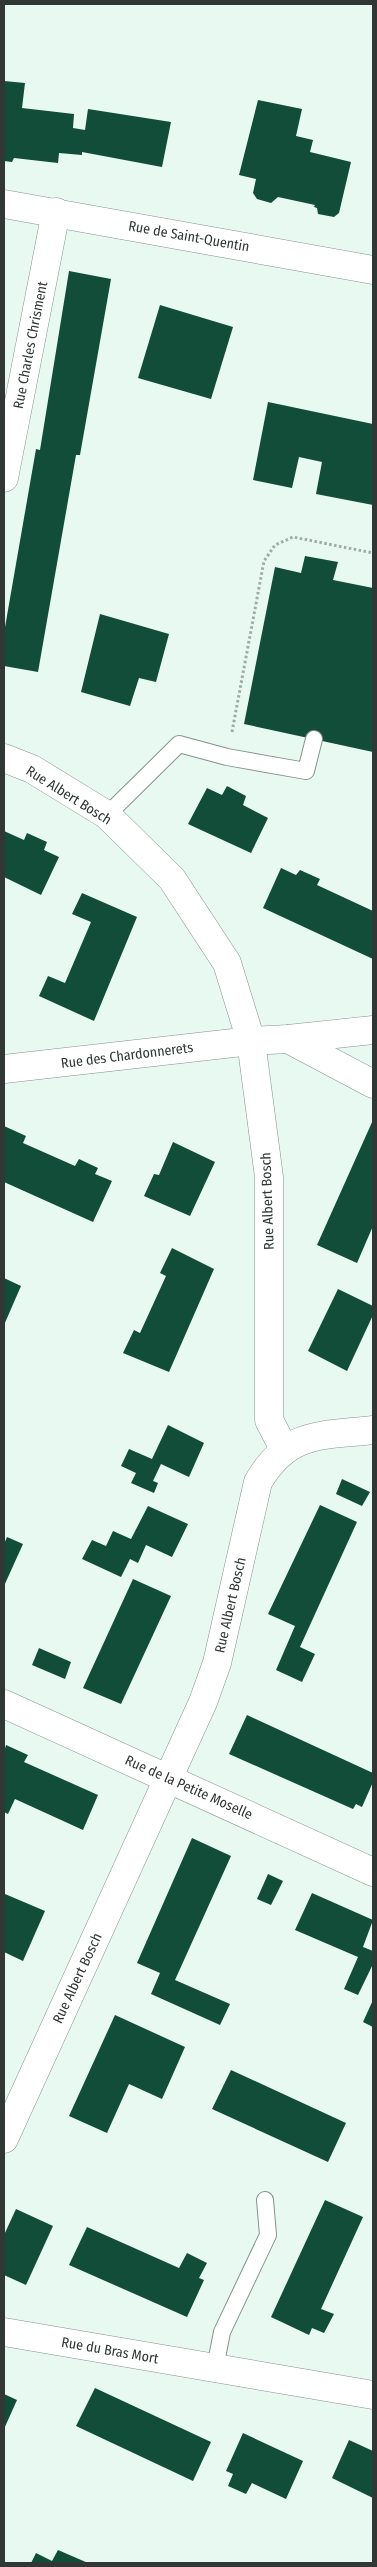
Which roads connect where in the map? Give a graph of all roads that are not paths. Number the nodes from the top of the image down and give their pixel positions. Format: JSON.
{"nodes":[{"id":1,"x":4,"y":204,"type":"edge"},
{"id":2,"x":56,"y":212,"type":"junction"},
{"id":3,"x":373,"y":270,"type":"edge"},
{"id":4,"x":4,"y":478,"type":"edge"},
{"id":5,"x":314,"y":739,"type":"dead end"},
{"id":6,"x":4,"y":758,"type":"edge"},
{"id":7,"x":107,"y":815,"type":"junction"},
{"id":8,"x":373,"y":1030,"type":"edge"},
{"id":9,"x":288,"y":1039,"type":"junction"},
{"id":10,"x":251,"y":1041,"type":"junction"},
{"id":11,"x":4,"y":1069,"type":"edge"},
{"id":12,"x":373,"y":1084,"type":"edge"},
{"id":13,"x":373,"y":1430,"type":"edge"},
{"id":14,"x":284,"y":1449,"type":"junction"},
{"id":15,"x":4,"y":1704,"type":"edge"},
{"id":16,"x":168,"y":1778,"type":"junction"},
{"id":17,"x":373,"y":1872,"type":"edge"},
{"id":18,"x":4,"y":2139,"type":"edge"},
{"id":19,"x":265,"y":2200,"type":"dead end"},
{"id":20,"x":4,"y":2332,"type":"edge"},
{"id":21,"x":216,"y":2368,"type":"junction"},
{"id":22,"x":373,"y":2395,"type":"edge"}],
"edges":[{"from":1,"to":2,"type":"street","name":"Rue de Saint-Quentin"},
{"from":2,"to":3,"type":"street","name":"Rue de Saint-Quentin"},
{"from":2,"to":4,"type":"street","name":"Rue Charles Chrisment"},
{"from":5,"to":7,"type":"lane"},
{"from":6,"to":7,"type":"street","name":"Rue Albert Bosch"},
{"from":7,"to":10,"type":"street","name":"Rue Albert Bosch"},
{"from":8,"to":9,"type":"street"},
{"from":9,"to":10,"type":"street"},
{"from":9,"to":12,"type":"street"},
{"from":10,"to":11,"type":"street","name":"Rue des Chardonnerets"},
{"from":10,"to":14,"type":"street","name":"Rue Albert Bosch"},
{"from":13,"to":14,"type":"street"},
{"from":14,"to":16,"type":"street","name":"Rue Albert Bosch"},
{"from":15,"to":16,"type":"street","name":"Rue de la Petite Moselle"},
{"from":16,"to":17,"type":"street","name":"Rue de la Petite Moselle"},
{"from":16,"to":18,"type":"street","name":"Rue Albert Bosch"},
{"from":19,"to":21,"type":"lane"},
{"from":20,"to":21,"type":"street","name":"Rue du Bras Mort"},
{"from":21,"to":22,"type":"street","name":"Rue du Bras Mort"}]}
